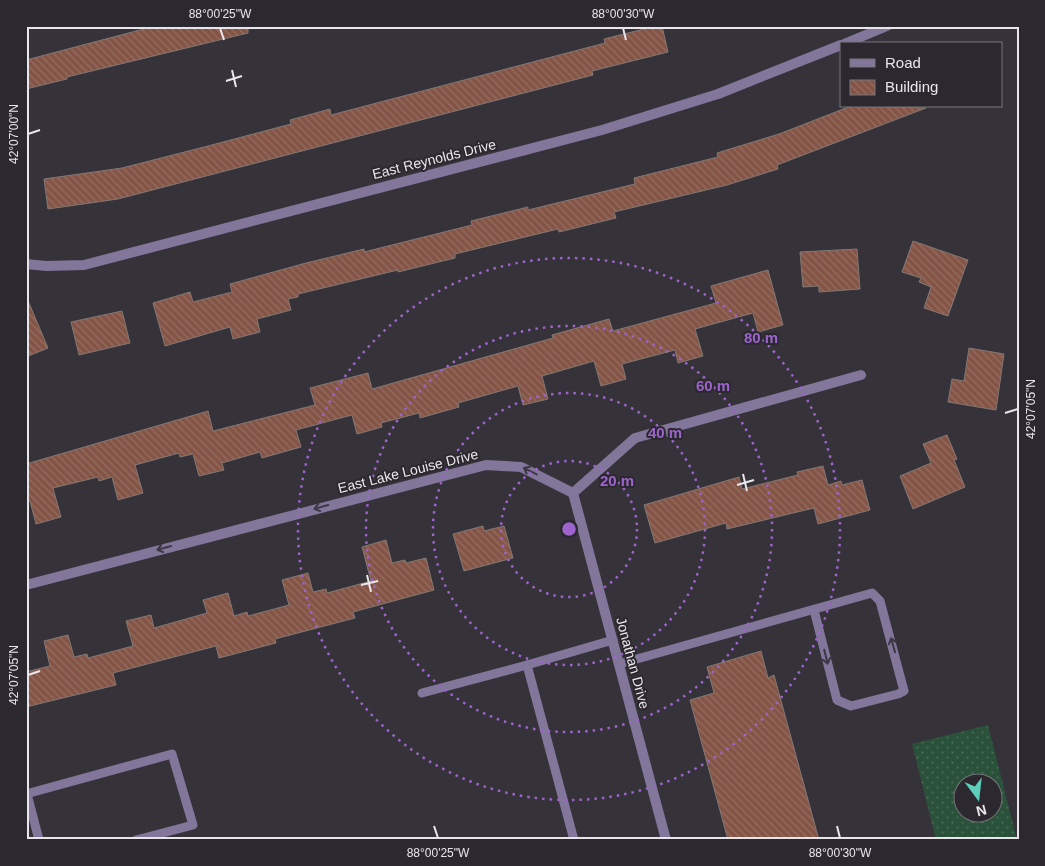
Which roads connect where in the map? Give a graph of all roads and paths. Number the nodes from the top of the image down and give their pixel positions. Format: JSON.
{"nodes":[{"id":1,"x":887,"y":26,"type":"edge"},
{"id":2,"x":847,"y":42,"type":"edge"},
{"id":3,"x":840,"y":45,"type":"edge"},
{"id":4,"x":26,"y":264,"type":"edge"},
{"id":5,"x":861,"y":375,"type":"dead end"},
{"id":6,"x":573,"y":493,"type":"junction"},
{"id":7,"x":26,"y":585,"type":"edge"},
{"id":8,"x":814,"y":610,"type":"junction"},
{"id":9,"x":613,"y":640,"type":"junction"},
{"id":10,"x":619,"y":664,"type":"junction"},
{"id":11,"x":527,"y":665,"type":"junction"},
{"id":12,"x":422,"y":692,"type":"dead end"},
{"id":13,"x":27,"y":794,"type":"edge"},
{"id":14,"x":39,"y":840,"type":"edge"},
{"id":15,"x":136,"y":840,"type":"edge"},
{"id":16,"x":574,"y":840,"type":"edge"},
{"id":17,"x":666,"y":840,"type":"edge"}],
"edges":[{"from":1,"to":2,"type":"street","name":"East Reynolds Drive"},
{"from":3,"to":4,"type":"street","name":"East Reynolds Drive"},
{"from":5,"to":6,"type":"street"},
{"from":6,"to":7,"type":"street","name":"East Lake Louise Drive","one_way":true},
{"from":6,"to":9,"type":"street","name":"Jonathan Drive"},
{"from":8,"to":8,"type":"lane","one_way":true},
{"from":8,"to":10,"type":"lane"},
{"from":9,"to":10,"type":"street","name":"Jonathan Drive"},
{"from":9,"to":11,"type":"lane"},
{"from":10,"to":17,"type":"street","name":"Jonathan Drive"},
{"from":11,"to":12,"type":"lane"},
{"from":11,"to":16,"type":"lane"},
{"from":13,"to":14,"type":"lane"},
{"from":13,"to":15,"type":"lane"}]}
